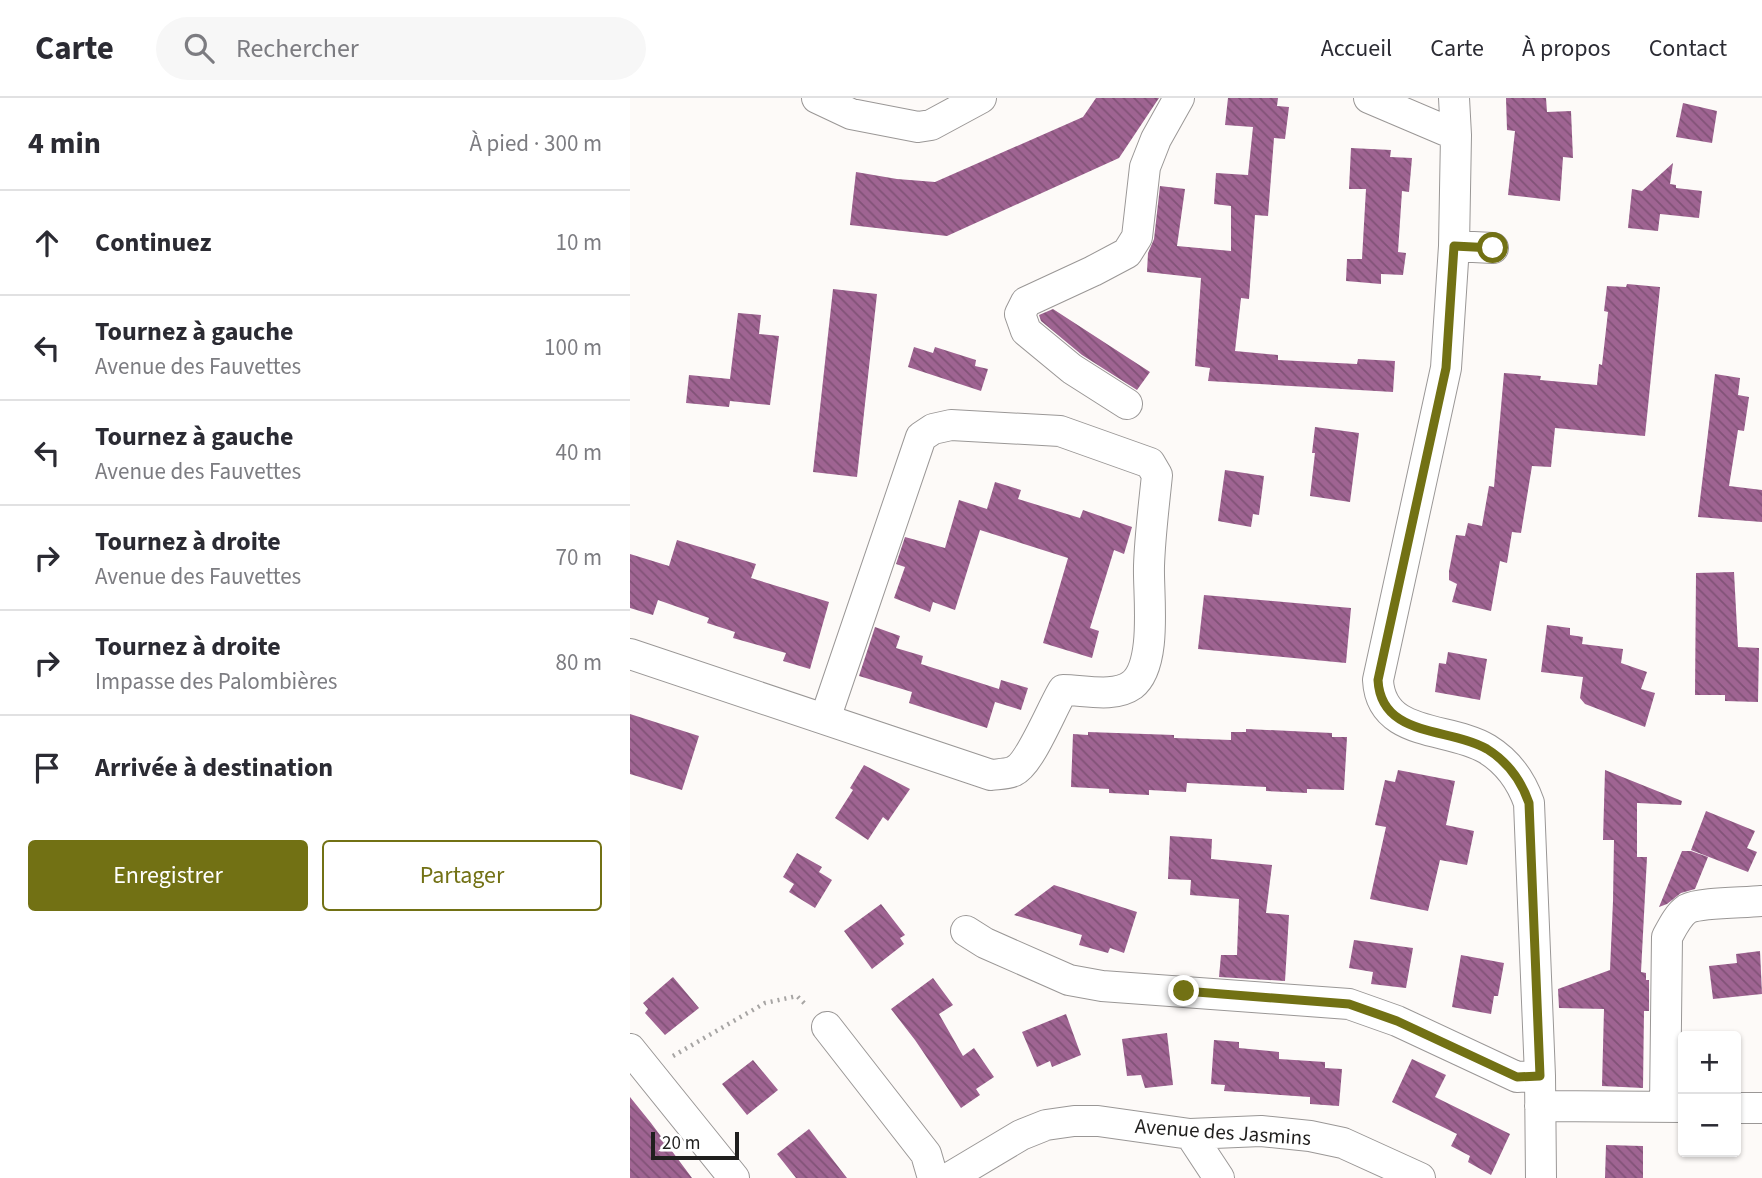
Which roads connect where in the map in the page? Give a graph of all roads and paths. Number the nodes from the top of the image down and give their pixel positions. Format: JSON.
{"nodes":[{"id":1,"x":817,"y":98,"type":"edge"},
{"id":2,"x":981,"y":98,"type":"edge"},
{"id":3,"x":1179,"y":98,"type":"edge"},
{"id":4,"x":1369,"y":98,"type":"edge"},
{"id":5,"x":1454,"y":98,"type":"edge"},
{"id":6,"x":1456,"y":135,"type":"junction"},
{"id":7,"x":1454,"y":246,"type":"junction"},
{"id":8,"x":1493,"y":248,"type":"dead end"},
{"id":9,"x":1127,"y":404,"type":"dead end"},
{"id":10,"x":630,"y":654,"type":"edge"},
{"id":11,"x":825,"y":719,"type":"junction"},
{"id":12,"x":1762,"y":901,"type":"edge"},
{"id":13,"x":966,"y":931,"type":"dead end"},
{"id":14,"x":827,"y":1027,"type":"joint"},
{"id":15,"x":630,"y":1049,"type":"edge"},
{"id":16,"x":650,"y":1073,"type":"junction"},
{"id":17,"x":1540,"y":1076,"type":"junction"},
{"id":18,"x":1540,"y":1106,"type":"junction"},
{"id":19,"x":1674,"y":1107,"type":"edge"},
{"id":20,"x":1741,"y":1108,"type":"edge"},
{"id":21,"x":1762,"y":1108,"type":"edge"},
{"id":22,"x":1190,"y":1134,"type":"junction"},
{"id":23,"x":734,"y":1178,"type":"edge"},
{"id":24,"x":933,"y":1178,"type":"edge"},
{"id":25,"x":949,"y":1178,"type":"edge"},
{"id":26,"x":1219,"y":1178,"type":"edge"},
{"id":27,"x":1420,"y":1178,"type":"edge"},
{"id":28,"x":1541,"y":1178,"type":"edge"}],
"edges":[{"from":1,"to":2,"type":"street"},
{"from":3,"to":9,"type":"street"},
{"from":4,"to":6,"type":"street"},
{"from":5,"to":6,"type":"street"},
{"from":6,"to":7,"type":"street"},
{"from":7,"to":8,"type":"street"},
{"from":7,"to":17,"type":"street"},
{"from":10,"to":11,"type":"street"},
{"from":11,"to":11,"type":"street"},
{"from":12,"to":19,"type":"street"},
{"from":13,"to":17,"type":"street"},
{"from":14,"to":16,"type":"path"},
{"from":14,"to":24,"type":"street"},
{"from":15,"to":16,"type":"street"},
{"from":16,"to":23,"type":"street"},
{"from":17,"to":18,"type":"street"},
{"from":18,"to":19,"type":"street"},
{"from":18,"to":28,"type":"street"},
{"from":20,"to":21,"type":"street"},
{"from":22,"to":25,"type":"street","name":"Avenue des Jasmins"},
{"from":22,"to":26,"type":"street"},
{"from":22,"to":27,"type":"street","name":"Avenue des Jasmins"}]}
